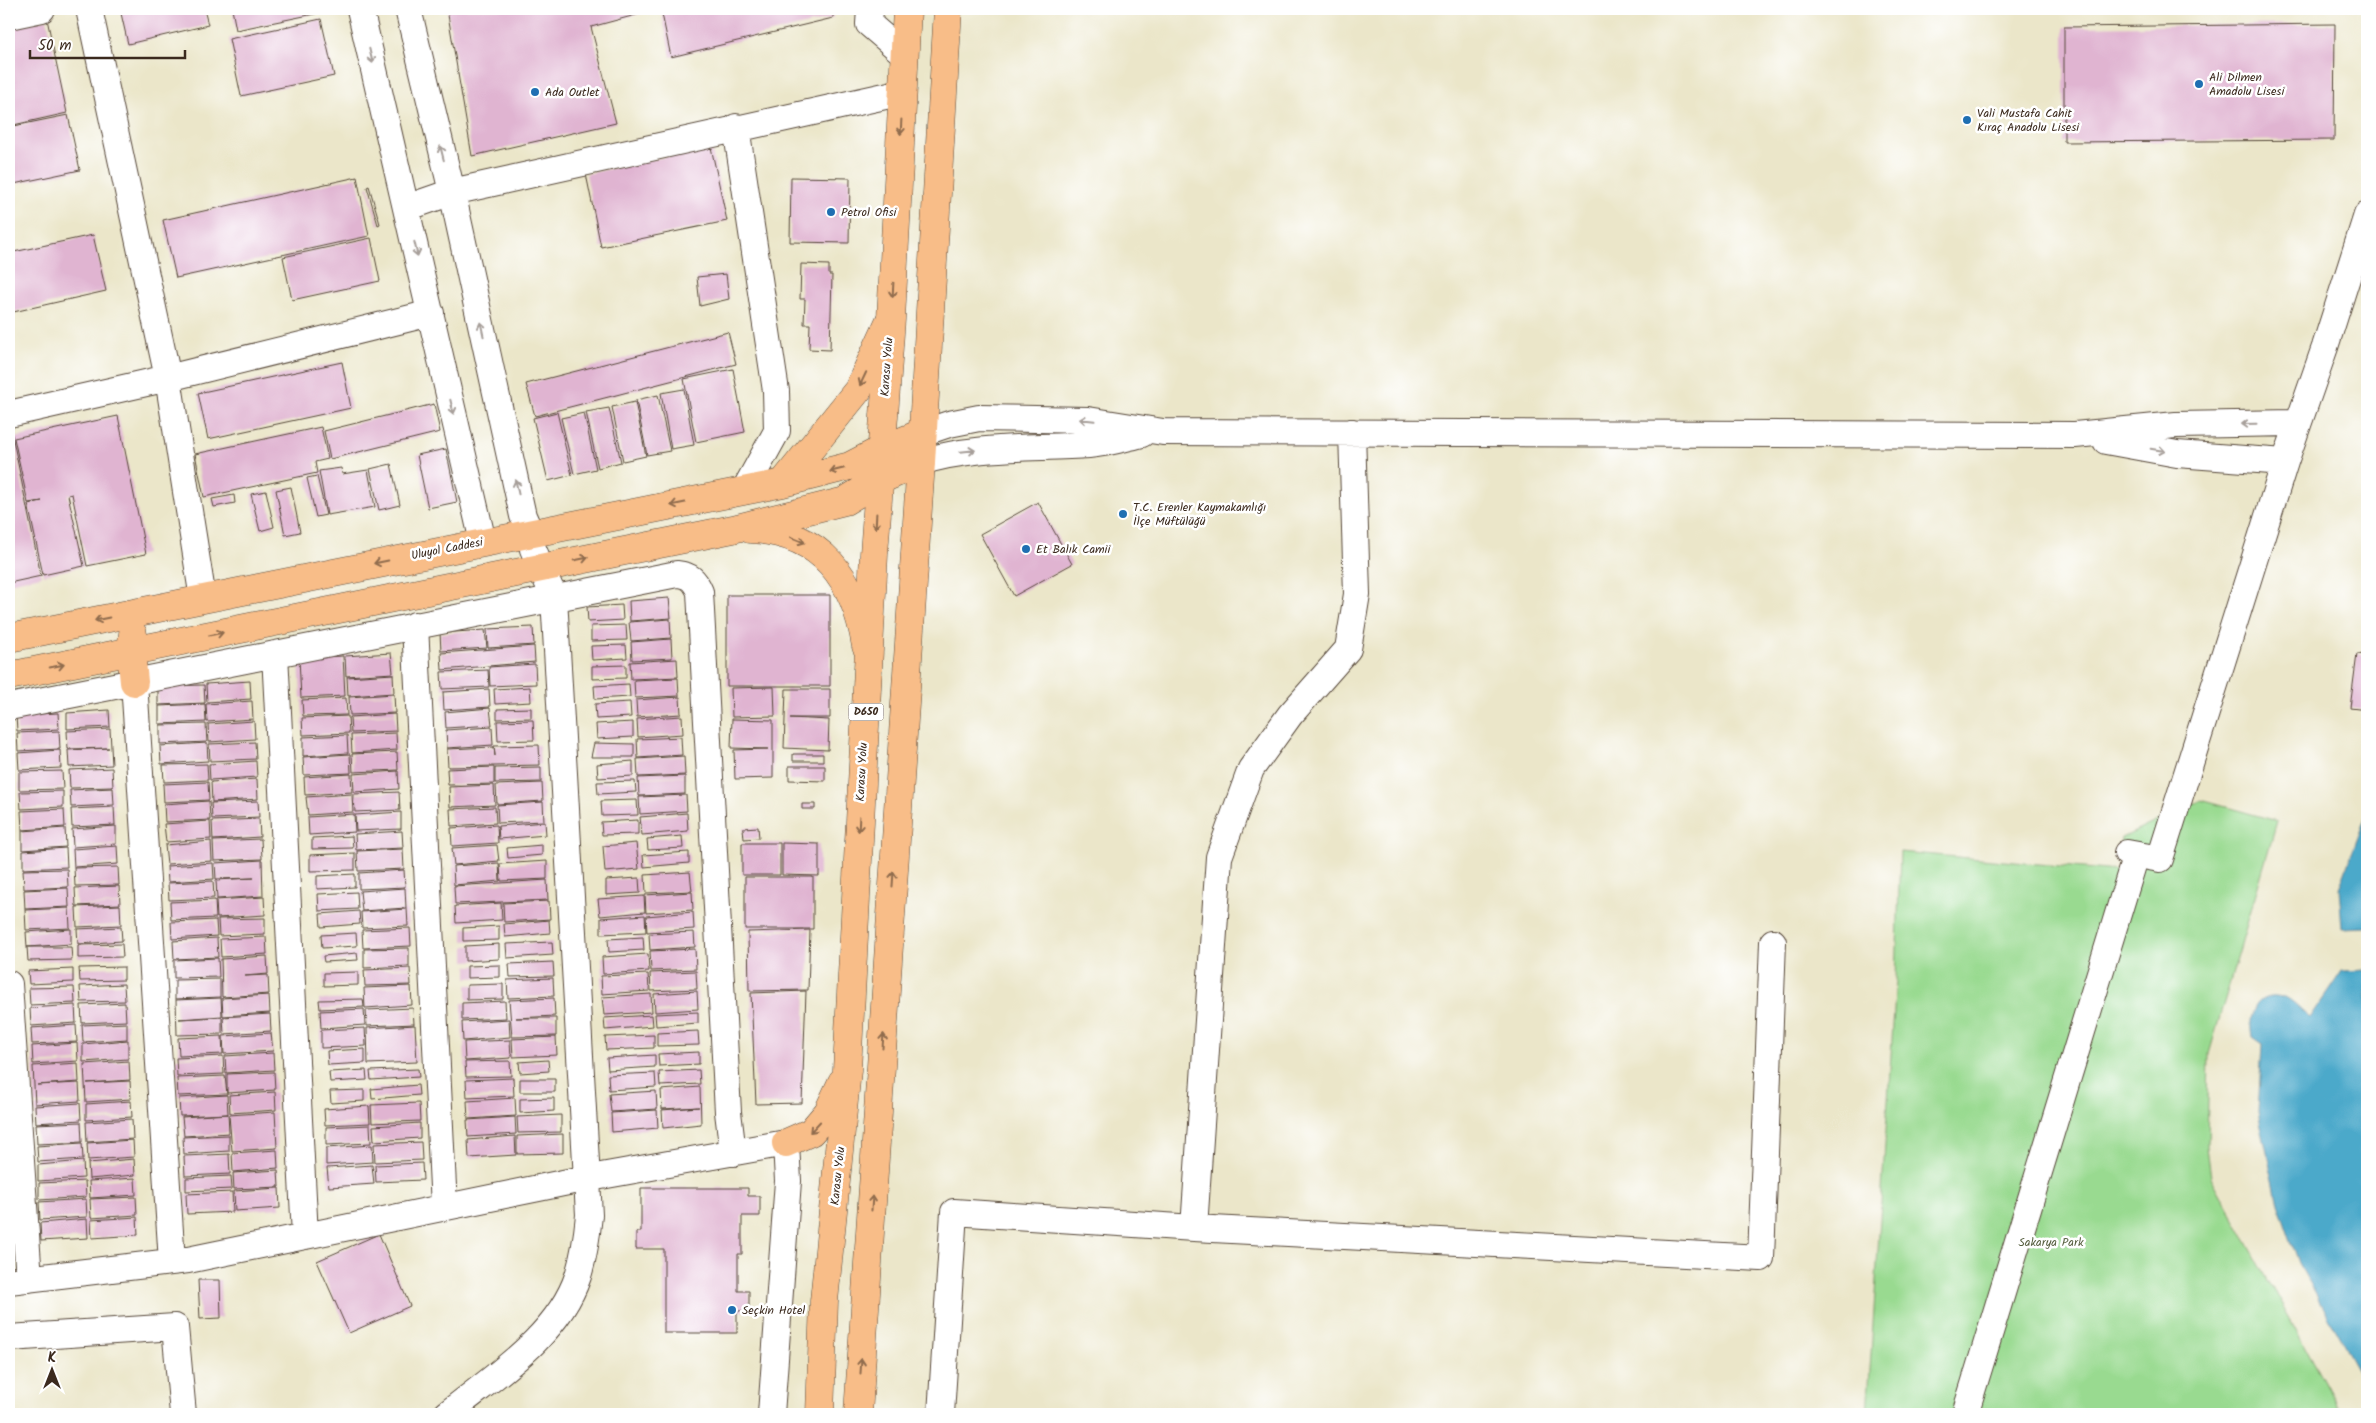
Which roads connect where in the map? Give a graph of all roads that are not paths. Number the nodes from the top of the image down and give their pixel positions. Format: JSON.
{"nodes":[{"id":1,"x":42,"y":9,"type":"edge"},
{"id":2,"x":89,"y":9,"type":"edge"},
{"id":3,"x":360,"y":9,"type":"edge"},
{"id":4,"x":408,"y":9,"type":"edge"},
{"id":5,"x":870,"y":9,"type":"edge"},
{"id":6,"x":907,"y":9,"type":"edge"},
{"id":7,"x":948,"y":9,"type":"edge"},
{"id":8,"x":9,"y":16,"type":"edge"},
{"id":9,"x":905,"y":55,"type":"junction"},
{"id":10,"x":903,"y":92,"type":"junction"},
{"id":11,"x":736,"y":127,"type":"junction"},
{"id":12,"x":452,"y":192,"type":"junction"},
{"id":13,"x":406,"y":208,"type":"junction"},
{"id":14,"x":2367,"y":215,"type":"edge"},
{"id":15,"x":431,"y":314,"type":"junction"},
{"id":16,"x":891,"y":319,"type":"junction"},
{"id":17,"x":168,"y":378,"type":"junction"},
{"id":18,"x":9,"y":414,"type":"edge"},
{"id":19,"x":2298,"y":423,"type":"junction"},
{"id":20,"x":1152,"y":432,"type":"junction"},
{"id":21,"x":1352,"y":432,"type":"junction"},
{"id":22,"x":922,"y":433,"type":"junction"},
{"id":23,"x":2076,"y":436,"type":"junction"},
{"id":24,"x":881,"y":450,"type":"junction"},
{"id":25,"x":921,"y":462,"type":"junction"},
{"id":26,"x":2285,"y":462,"type":"junction"},
{"id":27,"x":878,"y":481,"type":"junction"},
{"id":28,"x":783,"y":483,"type":"junction"},
{"id":29,"x":744,"y":491,"type":"junction"},
{"id":30,"x":734,"y":529,"type":"junction"},
{"id":31,"x":483,"y":542,"type":"junction"},
{"id":32,"x":535,"y":550,"type":"junction"},
{"id":33,"x":554,"y":597,"type":"junction"},
{"id":34,"x":203,"y":599,"type":"junction"},
{"id":35,"x":415,"y":625,"type":"junction"},
{"id":36,"x":9,"y":638,"type":"edge"},
{"id":37,"x":131,"y":651,"type":"junction"},
{"id":38,"x":275,"y":654,"type":"junction"},
{"id":39,"x":869,"y":661,"type":"junction"},
{"id":40,"x":9,"y":676,"type":"edge"},
{"id":41,"x":134,"y":682,"type":"junction"},
{"id":42,"x":9,"y":707,"type":"edge"},
{"id":43,"x":1773,"y":942,"type":"dead end"},
{"id":44,"x":9,"y":984,"type":"edge"},
{"id":45,"x":848,"y":1070,"type":"junction"},
{"id":46,"x":786,"y":1143,"type":"junction"},
{"id":47,"x":733,"y":1153,"type":"junction"},
{"id":48,"x":588,"y":1178,"type":"junction"},
{"id":49,"x":444,"y":1207,"type":"junction"},
{"id":50,"x":1194,"y":1228,"type":"junction"},
{"id":51,"x":305,"y":1236,"type":"junction"},
{"id":52,"x":172,"y":1262,"type":"junction"},
{"id":53,"x":19,"y":1280,"type":"edge"},
{"id":54,"x":9,"y":1338,"type":"edge"},
{"id":55,"x":184,"y":1414,"type":"edge"},
{"id":56,"x":447,"y":1414,"type":"edge"},
{"id":57,"x":771,"y":1414,"type":"edge"},
{"id":58,"x":820,"y":1414,"type":"edge"},
{"id":59,"x":858,"y":1414,"type":"edge"},
{"id":60,"x":941,"y":1414,"type":"edge"},
{"id":61,"x":1965,"y":1414,"type":"edge"}],
"edges":[{"from":1,"to":8,"type":"street"},
{"from":2,"to":17,"type":"street"},
{"from":3,"to":13,"type":"street","one_way":true},
{"from":12,"to":4,"type":"street","one_way":true},
{"from":5,"to":9,"type":"street"},
{"from":6,"to":9,"type":"main road","name":"Karasu Yolu","number":"D650"},
{"from":7,"to":22,"type":"main road"},
{"from":9,"to":10,"type":"main road","name":"Karasu Yolu","number":"D650"},
{"from":10,"to":11,"type":"street"},
{"from":10,"to":16,"type":"main road","name":"Karasu Yolu","number":"D650","one_way":true},
{"from":11,"to":12,"type":"street"},
{"from":11,"to":29,"type":"street"},
{"from":12,"to":13,"type":"street"},
{"from":32,"to":12,"type":"street","one_way":true},
{"from":13,"to":15,"type":"street","one_way":true},
{"from":14,"to":19,"type":"street"},
{"from":15,"to":17,"type":"street"},
{"from":15,"to":31,"type":"street","one_way":true},
{"from":16,"to":24,"type":"main road","name":"Karasu Yolu","number":"D650"},
{"from":16,"to":28,"type":"main road","one_way":true},
{"from":17,"to":18,"type":"street"},
{"from":17,"to":34,"type":"street"},
{"from":19,"to":23,"type":"street","one_way":true},
{"from":19,"to":26,"type":"street"},
{"from":20,"to":21,"type":"street"},
{"from":20,"to":22,"type":"street","one_way":true},
{"from":25,"to":20,"type":"street","one_way":true},
{"from":21,"to":23,"type":"street"},
{"from":21,"to":50,"type":"street"},
{"from":22,"to":24,"type":"main road","name":"Uluyol Caddesi"},
{"from":22,"to":25,"type":"main road"},
{"from":23,"to":26,"type":"street","one_way":true},
{"from":24,"to":27,"type":"main road","name":"Karasu Yolu","number":"D650"},
{"from":24,"to":28,"type":"main road","name":"Uluyol Caddesi","one_way":true},
{"from":25,"to":27,"type":"main road","name":"Uluyol Caddesi"},
{"from":59,"to":25,"type":"main road","one_way":true},
{"from":26,"to":61,"type":"street"},
{"from":27,"to":30,"type":"main road","name":"Uluyol Caddesi"},
{"from":27,"to":39,"type":"main road","name":"Karasu Yolu","number":"D650","one_way":true},
{"from":28,"to":29,"type":"main road","name":"Uluyol Caddesi"},
{"from":29,"to":32,"type":"main road","name":"Uluyol Caddesi","one_way":true},
{"from":32,"to":30,"type":"main road","name":"Uluyol Caddesi","one_way":true},
{"from":30,"to":39,"type":"main road","one_way":true},
{"from":31,"to":32,"type":"main road","name":"Uluyol Caddesi"},
{"from":31,"to":34,"type":"main road","name":"Uluyol Caddesi","one_way":true},
{"from":32,"to":33,"type":"street"},
{"from":37,"to":32,"type":"main road","name":"Uluyol Caddesi","one_way":true},
{"from":33,"to":35,"type":"street"},
{"from":33,"to":47,"type":"street"},
{"from":33,"to":48,"type":"street"},
{"from":34,"to":36,"type":"main road","name":"Uluyol Caddesi","one_way":true},
{"from":34,"to":37,"type":"main road"},
{"from":35,"to":38,"type":"street"},
{"from":35,"to":49,"type":"street"},
{"from":40,"to":37,"type":"main road","name":"Uluyol Caddesi","one_way":true},
{"from":37,"to":41,"type":"main road"},
{"from":38,"to":41,"type":"street"},
{"from":38,"to":51,"type":"street"},
{"from":39,"to":45,"type":"main road","name":"Karasu Yolu","number":"D650","one_way":true},
{"from":41,"to":42,"type":"street"},
{"from":41,"to":52,"type":"street"},
{"from":43,"to":50,"type":"street"},
{"from":44,"to":53,"type":"street"},
{"from":45,"to":46,"type":"main road","one_way":true},
{"from":45,"to":58,"type":"main road","name":"Karasu Yolu","number":"D650"},
{"from":46,"to":47,"type":"street"},
{"from":46,"to":57,"type":"street"},
{"from":47,"to":48,"type":"street"},
{"from":48,"to":49,"type":"street"},
{"from":48,"to":56,"type":"street"},
{"from":49,"to":51,"type":"street"},
{"from":50,"to":60,"type":"street"},
{"from":51,"to":52,"type":"street"},
{"from":52,"to":53,"type":"street"},
{"from":54,"to":55,"type":"street"}]}
